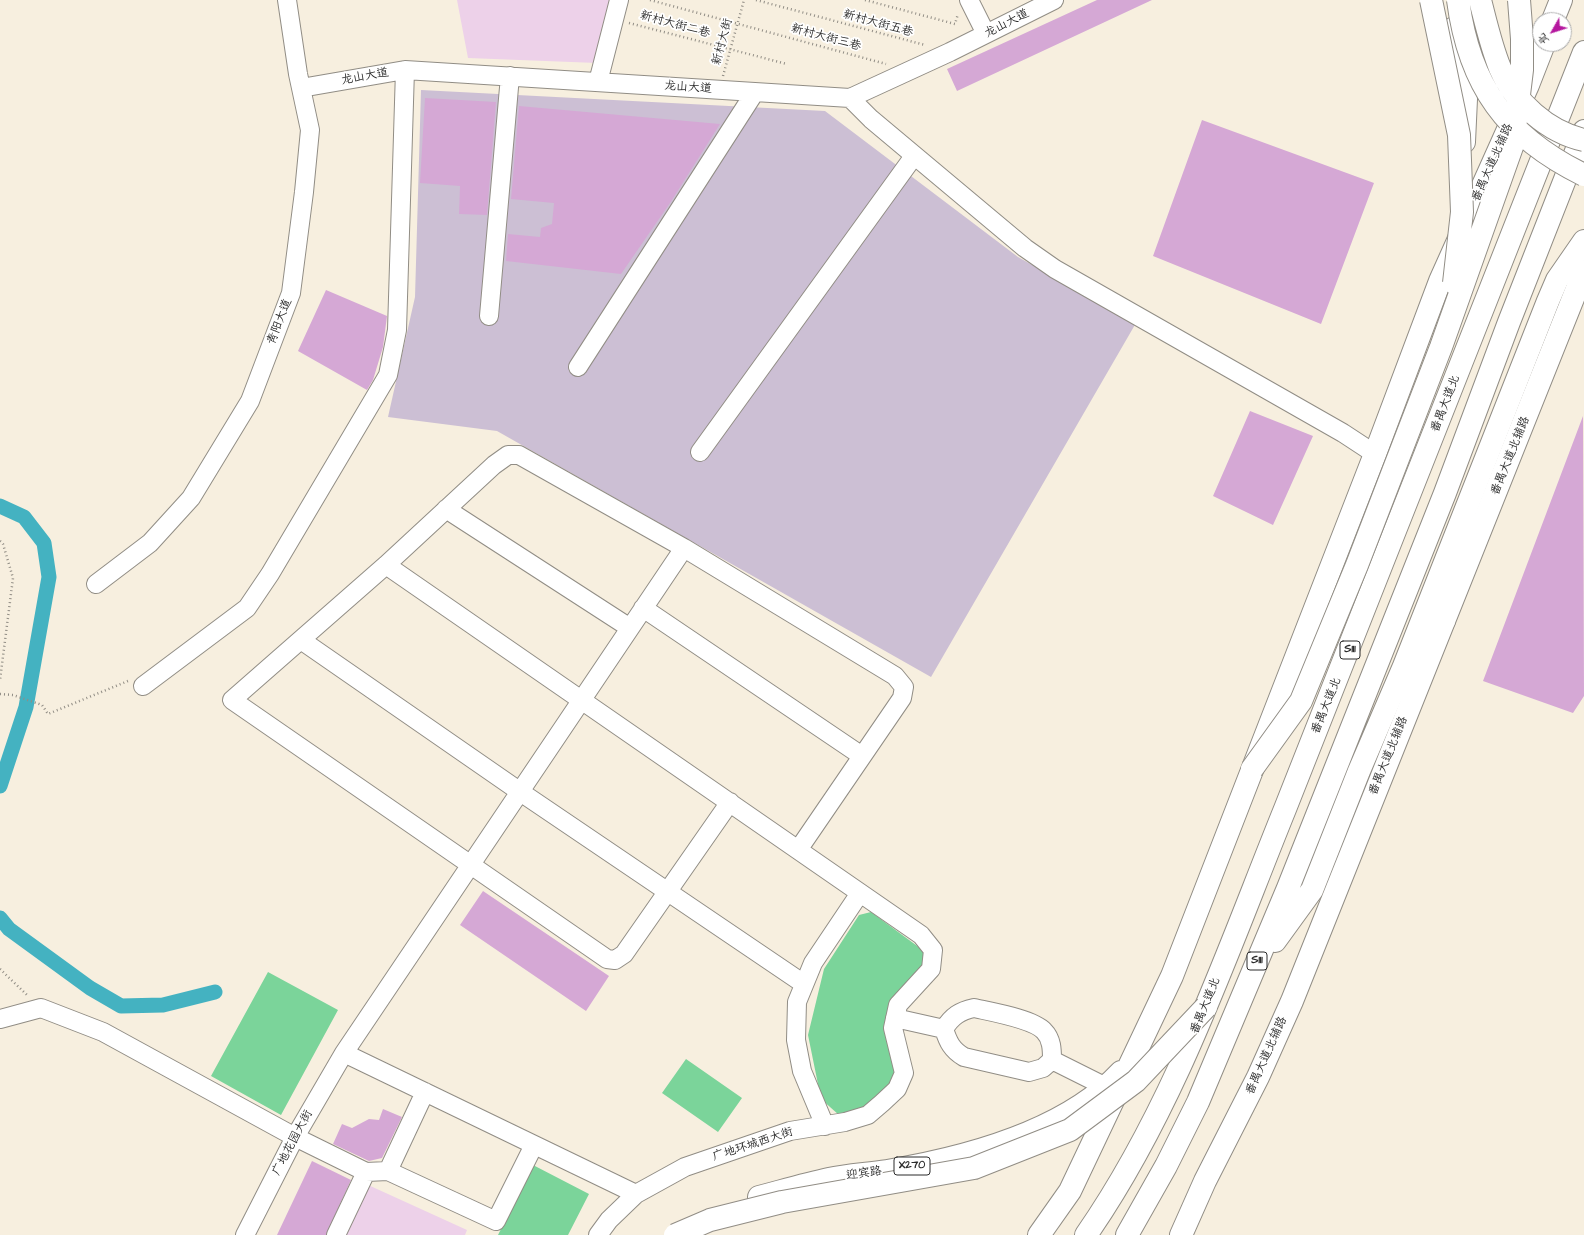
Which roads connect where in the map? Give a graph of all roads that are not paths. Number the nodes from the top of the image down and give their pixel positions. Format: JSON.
{"nodes":[{"id":1,"x":287,"y":0,"type":"edge"},
{"id":2,"x":619,"y":0,"type":"edge"},
{"id":3,"x":1054,"y":0,"type":"edge"},
{"id":4,"x":1432,"y":0,"type":"edge"},
{"id":5,"x":1449,"y":0,"type":"edge"},
{"id":6,"x":1458,"y":0,"type":"edge"},
{"id":7,"x":1480,"y":0,"type":"edge"},
{"id":8,"x":1519,"y":0,"type":"edge"},
{"id":9,"x":1561,"y":0,"type":"edge"},
{"id":10,"x":969,"y":1,"type":"edge"},
{"id":11,"x":1556,"y":12,"type":"edge"},
{"id":12,"x":986,"y":34,"type":"junction"},
{"id":13,"x":1541,"y":52,"type":"edge"},
{"id":14,"x":1584,"y":52,"type":"edge"},
{"id":15,"x":405,"y":70,"type":"junction"},
{"id":16,"x":510,"y":76,"type":"junction"},
{"id":17,"x":598,"y":82,"type":"junction"},
{"id":18,"x":301,"y":88,"type":"junction"},
{"id":19,"x":755,"y":92,"type":"junction"},
{"id":20,"x":850,"y":98,"type":"junction"},
{"id":21,"x":1584,"y":131,"type":"edge"},
{"id":22,"x":1584,"y":140,"type":"edge"},
{"id":23,"x":914,"y":156,"type":"junction"},
{"id":24,"x":1584,"y":174,"type":"edge"},
{"id":25,"x":1584,"y":241,"type":"edge"},
{"id":26,"x":1584,"y":271,"type":"edge"},
{"id":27,"x":1440,"y":281,"type":"junction"},
{"id":28,"x":490,"y":316,"type":"dead end"},
{"id":29,"x":1441,"y":347,"type":"junction"},
{"id":30,"x":578,"y":367,"type":"dead end"},
{"id":31,"x":700,"y":452,"type":"dead end"},
{"id":32,"x":1375,"y":454,"type":"junction"},
{"id":33,"x":446,"y":509,"type":"junction"},
{"id":34,"x":684,"y":548,"type":"junction"},
{"id":35,"x":386,"y":565,"type":"junction"},
{"id":36,"x":96,"y":584,"type":"dead end"},
{"id":37,"x":643,"y":608,"type":"junction"},
{"id":38,"x":1444,"y":621,"type":"junction"},
{"id":39,"x":630,"y":628,"type":"junction"},
{"id":40,"x":301,"y":640,"type":"junction"},
{"id":41,"x":1404,"y":666,"type":"junction"},
{"id":42,"x":143,"y":686,"type":"road end"},
{"id":43,"x":581,"y":700,"type":"junction"},
{"id":44,"x":862,"y":756,"type":"junction"},
{"id":45,"x":1252,"y":769,"type":"junction"},
{"id":46,"x":519,"y":791,"type":"junction"},
{"id":47,"x":730,"y":802,"type":"junction"},
{"id":48,"x":798,"y":850,"type":"junction"},
{"id":49,"x":470,"y":864,"type":"junction"},
{"id":50,"x":667,"y":892,"type":"junction"},
{"id":51,"x":860,"y":893,"type":"junction"},
{"id":52,"x":1252,"y":972,"type":"junction"},
{"id":53,"x":804,"y":984,"type":"junction"},
{"id":54,"x":1206,"y":1008,"type":"junction"},
{"id":55,"x":895,"y":1018,"type":"junction"},
{"id":56,"x":0,"y":1020,"type":"edge"},
{"id":57,"x":944,"y":1029,"type":"junction"},
{"id":58,"x":344,"y":1053,"type":"junction"},
{"id":59,"x":1132,"y":1059,"type":"junction"},
{"id":60,"x":1052,"y":1060,"type":"junction"},
{"id":61,"x":1106,"y":1087,"type":"junction"},
{"id":62,"x":425,"y":1092,"type":"junction"},
{"id":63,"x":825,"y":1126,"type":"junction"},
{"id":64,"x":295,"y":1137,"type":"junction"},
{"id":65,"x":534,"y":1145,"type":"junction"},
{"id":66,"x":388,"y":1171,"type":"junction"},
{"id":67,"x":366,"y":1172,"type":"junction"},
{"id":68,"x":636,"y":1194,"type":"junction"},
{"id":69,"x":245,"y":1235,"type":"edge"},
{"id":70,"x":336,"y":1235,"type":"edge"},
{"id":71,"x":598,"y":1235,"type":"edge"},
{"id":72,"x":674,"y":1235,"type":"edge"},
{"id":73,"x":1039,"y":1235,"type":"edge"},
{"id":74,"x":1086,"y":1235,"type":"edge"},
{"id":75,"x":1127,"y":1235,"type":"edge"},
{"id":76,"x":1181,"y":1235,"type":"edge"}],
"edges":[{"from":1,"to":18,"type":"street","name":"青阳大道"},
{"from":2,"to":17,"type":"street"},
{"from":3,"to":12,"type":"street","name":"龙山大道"},
{"from":4,"to":29,"type":"main road","bridge":true},
{"from":5,"to":27,"type":"main road"},
{"from":6,"to":24,"type":"main road","bridge":true},
{"from":7,"to":22,"type":"main road","bridge":true},
{"from":8,"to":29,"type":"main road","bridge":true},
{"from":9,"to":11,"type":"main road"},
{"from":10,"to":12,"type":"street"},
{"from":12,"to":20,"type":"street","name":"龙山大道"},
{"from":13,"to":27,"type":"main road","name":"番禺大道北铺路"},
{"from":14,"to":54,"type":"main road","name":"番禺大道北","number":"S111","bridge":true},
{"from":15,"to":16,"type":"street","name":"龙山大道"},
{"from":15,"to":18,"type":"street","name":"龙山大道"},
{"from":15,"to":42,"type":"street"},
{"from":16,"to":17,"type":"street","name":"龙山大道"},
{"from":16,"to":28,"type":"street"},
{"from":17,"to":19,"type":"street","name":"龙山大道"},
{"from":18,"to":36,"type":"street","name":"青阳大道"},
{"from":19,"to":20,"type":"street","name":"龙山大道"},
{"from":19,"to":30,"type":"street"},
{"from":20,"to":23,"type":"street"},
{"from":21,"to":52,"type":"main road","number":"S111","bridge":true},
{"from":23,"to":31,"type":"street"},
{"from":23,"to":32,"type":"street"},
{"from":25,"to":41,"type":"main road"},
{"from":26,"to":38,"type":"main road","name":"番禺大道北辅路"},
{"from":27,"to":32,"type":"main road"},
{"from":29,"to":45,"type":"main road","bridge":true},
{"from":32,"to":45,"type":"main road"},
{"from":33,"to":34,"type":"street"},
{"from":33,"to":35,"type":"street"},
{"from":33,"to":39,"type":"street"},
{"from":34,"to":37,"type":"street","name":"广地花园大街"},
{"from":34,"to":44,"type":"street"},
{"from":35,"to":40,"type":"street"},
{"from":35,"to":43,"type":"street"},
{"from":37,"to":39,"type":"street","name":"广地花园大街"},
{"from":37,"to":44,"type":"street"},
{"from":38,"to":41,"type":"main road"},
{"from":38,"to":76,"type":"main road","name":"番禺大道北辅路"},
{"from":39,"to":43,"type":"street","name":"广地花园大街"},
{"from":40,"to":46,"type":"street"},
{"from":40,"to":49,"type":"street"},
{"from":41,"to":52,"type":"main road"},
{"from":43,"to":46,"type":"street","name":"广地花园大街"},
{"from":43,"to":47,"type":"street"},
{"from":44,"to":48,"type":"street"},
{"from":45,"to":59,"type":"main road"},
{"from":46,"to":49,"type":"street","name":"广地花园大街"},
{"from":46,"to":50,"type":"street"},
{"from":47,"to":48,"type":"street"},
{"from":47,"to":50,"type":"street"},
{"from":48,"to":51,"type":"street"},
{"from":49,"to":50,"type":"street"},
{"from":49,"to":58,"type":"street","name":"广地花园大街"},
{"from":50,"to":53,"type":"street"},
{"from":51,"to":53,"type":"street"},
{"from":51,"to":55,"type":"street"},
{"from":52,"to":75,"type":"main road","number":"S111"},
{"from":53,"to":63,"type":"street"},
{"from":54,"to":72,"type":"main road","bridge":true},
{"from":54,"to":74,"type":"main road","name":"番禺大道北","number":"S111"},
{"from":55,"to":57,"type":"street"},
{"from":55,"to":63,"type":"street","name":"广地环城西大街"},
{"from":56,"to":64,"type":"street"},
{"from":57,"to":60,"type":"street"},
{"from":57,"to":60,"type":"street"},
{"from":58,"to":62,"type":"street"},
{"from":58,"to":64,"type":"street","name":"广地花园大街"},
{"from":59,"to":61,"type":"main road","name":"迎宾路","number":"X270"},
{"from":59,"to":73,"type":"main road"},
{"from":60,"to":61,"type":"street"},
{"from":61,"to":72,"type":"main road","name":"迎宾路","number":"X270"},
{"from":62,"to":65,"type":"street"},
{"from":62,"to":66,"type":"street"},
{"from":63,"to":68,"type":"street","name":"广地环城西大街"},
{"from":64,"to":67,"type":"street"},
{"from":64,"to":69,"type":"street","name":"广地花园大街"},
{"from":65,"to":66,"type":"street"},
{"from":65,"to":68,"type":"street"},
{"from":66,"to":67,"type":"street"},
{"from":67,"to":70,"type":"street"},
{"from":68,"to":71,"type":"street","name":"广地环城西大街"}]}
